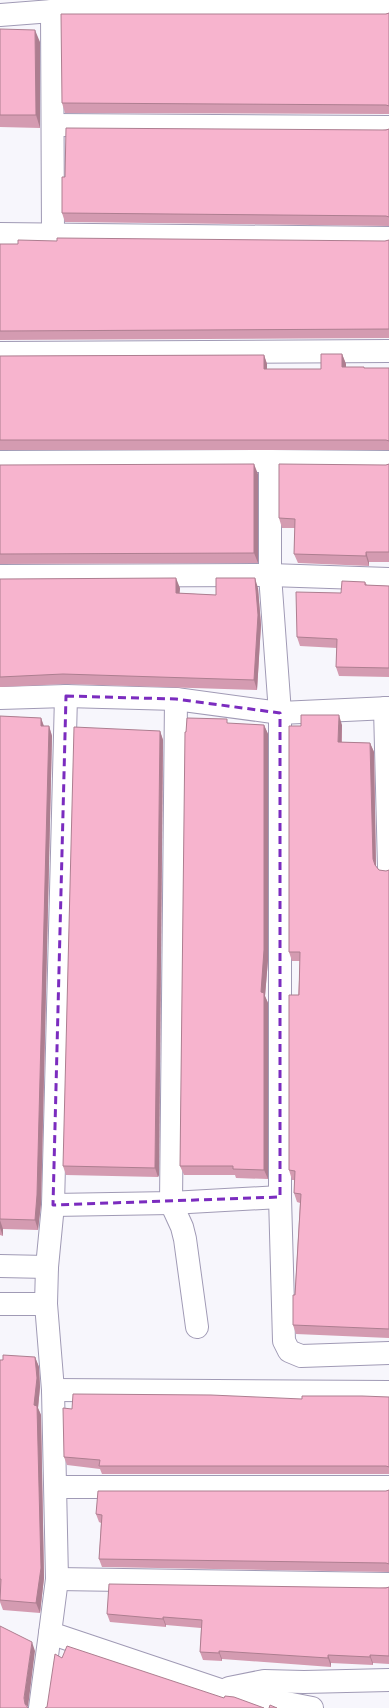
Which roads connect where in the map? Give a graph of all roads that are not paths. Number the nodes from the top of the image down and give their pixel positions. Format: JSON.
{"nodes":[{"id":1,"x":52,"y":11,"type":"junction"},
{"id":2,"x":389,"y":11,"type":"edge"},
{"id":3,"x":0,"y":15,"type":"edge"},
{"id":4,"x":53,"y":125,"type":"junction"},
{"id":5,"x":389,"y":127,"type":"edge"},
{"id":6,"x":0,"y":234,"type":"edge"},
{"id":7,"x":53,"y":235,"type":"junction"},
{"id":8,"x":389,"y":238,"type":"edge"},
{"id":9,"x":389,"y":351,"type":"edge"},
{"id":10,"x":0,"y":353,"type":"edge"},
{"id":11,"x":270,"y":461,"type":"junction"},
{"id":12,"x":0,"y":462,"type":"edge"},
{"id":13,"x":389,"y":462,"type":"edge"},
{"id":14,"x":0,"y":576,"type":"edge"},
{"id":15,"x":270,"y":576,"type":"junction"},
{"id":16,"x":389,"y":579,"type":"edge"},
{"id":17,"x":66,"y":696,"type":"junction"},
{"id":18,"x":0,"y":698,"type":"edge"},
{"id":19,"x":176,"y":699,"type":"junction"},
{"id":20,"x":387,"y":708,"type":"edge"},
{"id":21,"x":280,"y":712,"type":"junction"},
{"id":22,"x":389,"y":868,"type":"edge"},
{"id":23,"x":280,"y":1197,"type":"junction"},
{"id":24,"x":171,"y":1203,"type":"junction"},
{"id":25,"x":53,"y":1205,"type":"junction"},
{"id":26,"x":0,"y":1266,"type":"edge"},
{"id":27,"x":47,"y":1267,"type":"junction"},
{"id":28,"x":0,"y":1304,"type":"edge"},
{"id":29,"x":46,"y":1304,"type":"junction"},
{"id":30,"x":197,"y":1327,"type":"dead end"},
{"id":31,"x":389,"y":1353,"type":"edge"},
{"id":32,"x":53,"y":1390,"type":"junction"},
{"id":33,"x":389,"y":1392,"type":"edge"},
{"id":34,"x":56,"y":1487,"type":"junction"},
{"id":35,"x":389,"y":1487,"type":"edge"},
{"id":36,"x":58,"y":1579,"type":"junction"},
{"id":37,"x":389,"y":1584,"type":"edge"},
{"id":38,"x":50,"y":1633,"type":"junction"},
{"id":39,"x":389,"y":1680,"type":"edge"},
{"id":40,"x":220,"y":1690,"type":"junction"},
{"id":41,"x":40,"y":1708,"type":"edge"},
{"id":42,"x":312,"y":1708,"type":"edge"}],
"edges":[{"from":1,"to":2,"type":"street"},
{"from":1,"to":3,"type":"street"},
{"from":1,"to":4,"type":"street"},
{"from":4,"to":5,"type":"street"},
{"from":4,"to":7,"type":"street"},
{"from":6,"to":7,"type":"street"},
{"from":7,"to":8,"type":"street"},
{"from":9,"to":10,"type":"street"},
{"from":11,"to":12,"type":"street"},
{"from":11,"to":13,"type":"street"},
{"from":11,"to":15,"type":"street"},
{"from":14,"to":15,"type":"street"},
{"from":15,"to":16,"type":"street"},
{"from":15,"to":21,"type":"street"},
{"from":17,"to":18,"type":"street"},
{"from":17,"to":19,"type":"street"},
{"from":17,"to":25,"type":"street"},
{"from":19,"to":21,"type":"street"},
{"from":19,"to":24,"type":"street"},
{"from":20,"to":21,"type":"street"},
{"from":20,"to":22,"type":"street"},
{"from":21,"to":23,"type":"street"},
{"from":23,"to":24,"type":"street"},
{"from":23,"to":31,"type":"street"},
{"from":24,"to":25,"type":"street"},
{"from":24,"to":30,"type":"street"},
{"from":25,"to":27,"type":"street"},
{"from":26,"to":27,"type":"street"},
{"from":27,"to":29,"type":"street"},
{"from":28,"to":29,"type":"street"},
{"from":29,"to":32,"type":"street"},
{"from":32,"to":33,"type":"street"},
{"from":32,"to":34,"type":"street"},
{"from":34,"to":35,"type":"street"},
{"from":34,"to":36,"type":"street"},
{"from":36,"to":37,"type":"street"},
{"from":36,"to":38,"type":"street"},
{"from":38,"to":40,"type":"street"},
{"from":38,"to":41,"type":"street"},
{"from":39,"to":40,"type":"street"},
{"from":40,"to":42,"type":"street"}]}
